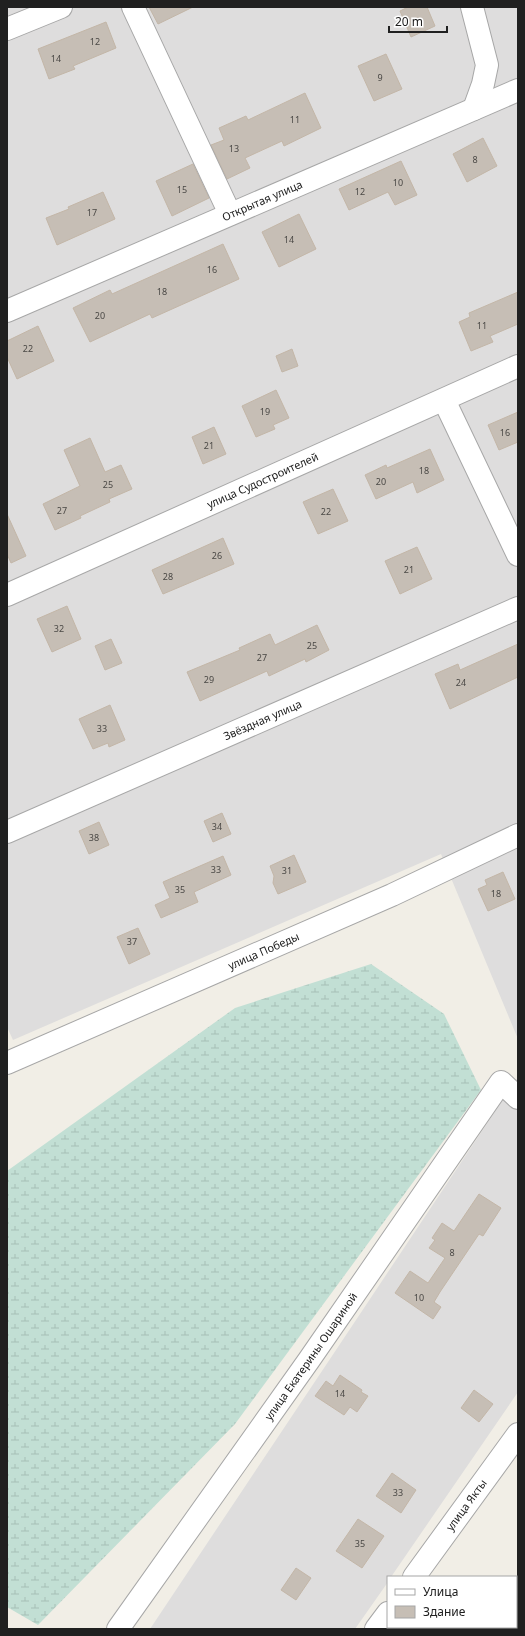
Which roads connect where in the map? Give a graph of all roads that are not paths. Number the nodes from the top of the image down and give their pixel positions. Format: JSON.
{"nodes":[{"id":1,"x":61,"y":7,"type":"edge"},
{"id":2,"x":133,"y":7,"type":"edge"},
{"id":3,"x":472,"y":7,"type":"edge"},
{"id":4,"x":7,"y":29,"type":"edge"},
{"id":5,"x":518,"y":90,"type":"edge"},
{"id":6,"x":474,"y":109,"type":"junction"},
{"id":7,"x":230,"y":214,"type":"junction"},
{"id":8,"x":7,"y":311,"type":"edge"},
{"id":9,"x":518,"y":366,"type":"edge"},
{"id":10,"x":444,"y":400,"type":"junction"},
{"id":11,"x":518,"y":555,"type":"edge"},
{"id":12,"x":7,"y":595,"type":"edge"},
{"id":13,"x":518,"y":608,"type":"edge"},
{"id":14,"x":7,"y":832,"type":"edge"},
{"id":15,"x":518,"y":835,"type":"edge"},
{"id":16,"x":7,"y":1063,"type":"edge"},
{"id":17,"x":518,"y":1098,"type":"edge"},
{"id":18,"x":518,"y":1434,"type":"edge"},
{"id":19,"x":415,"y":1576,"type":"edge"},
{"id":20,"x":387,"y":1614,"type":"edge"},
{"id":21,"x":118,"y":1629,"type":"edge"},
{"id":22,"x":376,"y":1629,"type":"edge"}],
"edges":[{"from":1,"to":4,"type":"street"},
{"from":2,"to":7,"type":"street"},
{"from":3,"to":6,"type":"street"},
{"from":5,"to":6,"type":"street","name":"Открытая улица"},
{"from":6,"to":7,"type":"street","name":"Открытая улица"},
{"from":7,"to":8,"type":"street","name":"Открытая улица"},
{"from":9,"to":10,"type":"street","name":"улица Судостроителей"},
{"from":10,"to":11,"type":"street"},
{"from":10,"to":12,"type":"street","name":"улица Судостроителей"},
{"from":13,"to":14,"type":"street","name":"Звёздная улица"},
{"from":15,"to":16,"type":"street","name":"улица Победы"},
{"from":17,"to":21,"type":"street","name":"улица Екатерины Ошариной"},
{"from":18,"to":19,"type":"street","name":"улица Якты"},
{"from":20,"to":22,"type":"street"}]}
